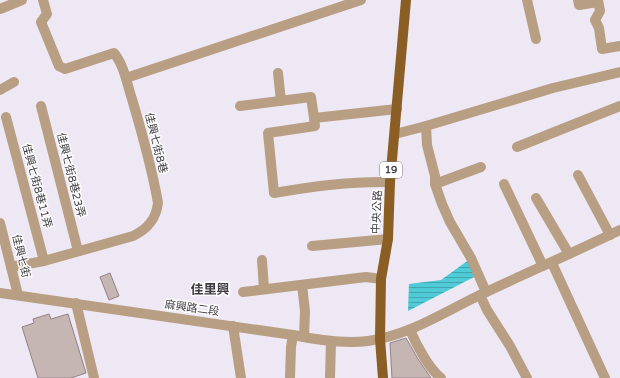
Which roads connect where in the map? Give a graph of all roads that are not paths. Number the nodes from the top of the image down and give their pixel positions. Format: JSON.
{"nodes":[{"id":1,"x":22,"y":0,"type":"edge"},
{"id":2,"x":43,"y":0,"type":"edge"},
{"id":3,"x":361,"y":0,"type":"edge"},
{"id":4,"x":406,"y":0,"type":"edge"},
{"id":5,"x":527,"y":0,"type":"edge"},
{"id":6,"x":578,"y":0,"type":"edge"},
{"id":7,"x":598,"y":1,"type":"edge"},
{"id":8,"x":0,"y":9,"type":"edge"},
{"id":9,"x":536,"y":39,"type":"dead end"},
{"id":10,"x":620,"y":46,"type":"edge"},
{"id":11,"x":620,"y":72,"type":"edge"},
{"id":12,"x":278,"y":73,"type":"dead end"},
{"id":13,"x":126,"y":78,"type":"junction"},
{"id":14,"x":14,"y":82,"type":"dead end"},
{"id":15,"x":0,"y":90,"type":"edge"},
{"id":16,"x":281,"y":101,"type":"junction"},
{"id":17,"x":41,"y":106,"type":"dead end"},
{"id":18,"x":240,"y":106,"type":"dead end"},
{"id":19,"x":620,"y":106,"type":"edge"},
{"id":20,"x":397,"y":109,"type":"junction"},
{"id":21,"x":6,"y":117,"type":"dead end"},
{"id":22,"x":314,"y":118,"type":"junction"},
{"id":23,"x":426,"y":126,"type":"junction"},
{"id":24,"x":394,"y":134,"type":"junction"},
{"id":25,"x":518,"y":147,"type":"dead end"},
{"id":26,"x":481,"y":167,"type":"dead end"},
{"id":27,"x":578,"y":175,"type":"dead end"},
{"id":28,"x":390,"y":182,"type":"junction"},
{"id":29,"x":435,"y":184,"type":"junction"},
{"id":30,"x":504,"y":184,"type":"dead end"},
{"id":31,"x":536,"y":198,"type":"dead end"},
{"id":32,"x":0,"y":223,"type":"edge"},
{"id":33,"x":620,"y":230,"type":"edge"},
{"id":34,"x":610,"y":235,"type":"junction"},
{"id":35,"x":388,"y":239,"type":"junction"},
{"id":36,"x":312,"y":246,"type":"dead end"},
{"id":37,"x":78,"y":250,"type":"junction"},
{"id":38,"x":569,"y":254,"type":"junction"},
{"id":39,"x":262,"y":260,"type":"dead end"},
{"id":40,"x":44,"y":261,"type":"junction"},
{"id":41,"x":547,"y":264,"type":"junction"},
{"id":42,"x":11,"y":267,"type":"junction"},
{"id":43,"x":382,"y":279,"type":"junction"},
{"id":44,"x":302,"y":285,"type":"junction"},
{"id":45,"x":264,"y":289,"type":"junction"},
{"id":46,"x":243,"y":292,"type":"dead end"},
{"id":47,"x":0,"y":293,"type":"edge"},
{"id":48,"x":483,"y":293,"type":"junction"},
{"id":49,"x":18,"y":295,"type":"junction"},
{"id":50,"x":76,"y":303,"type":"junction"},
{"id":51,"x":233,"y":326,"type":"junction"},
{"id":52,"x":410,"y":330,"type":"junction"},
{"id":53,"x":293,"y":335,"type":"junction"},
{"id":54,"x":304,"y":337,"type":"junction"},
{"id":55,"x":380,"y":339,"type":"junction"},
{"id":56,"x":331,"y":341,"type":"junction"},
{"id":57,"x":94,"y":378,"type":"edge"},
{"id":58,"x":241,"y":378,"type":"edge"},
{"id":59,"x":290,"y":378,"type":"edge"},
{"id":60,"x":330,"y":378,"type":"edge"},
{"id":61,"x":383,"y":378,"type":"edge"},
{"id":62,"x":441,"y":378,"type":"edge"},
{"id":63,"x":527,"y":378,"type":"edge"},
{"id":64,"x":605,"y":378,"type":"edge"}],
"edges":[{"from":1,"to":8,"type":"street"},
{"from":2,"to":13,"type":"street","name":"佳興七街8巷"},
{"from":3,"to":13,"type":"street"},
{"from":4,"to":20,"type":"main road","name":"中央公路","number":"19"},
{"from":5,"to":9,"type":"street"},
{"from":6,"to":7,"type":"street"},
{"from":7,"to":10,"type":"street"},
{"from":11,"to":23,"type":"street"},
{"from":12,"to":16,"type":"street"},
{"from":13,"to":37,"type":"street","name":"佳興七街8巷"},
{"from":14,"to":15,"type":"street"},
{"from":16,"to":18,"type":"street"},
{"from":16,"to":22,"type":"street"},
{"from":17,"to":37,"type":"street","name":"佳興七街8巷23弄"},
{"from":19,"to":25,"type":"street"},
{"from":20,"to":22,"type":"street"},
{"from":20,"to":24,"type":"main road","name":"中央公路","number":"19"},
{"from":21,"to":40,"type":"street","name":"佳興七街8巷11弄"},
{"from":22,"to":28,"type":"street"},
{"from":23,"to":24,"type":"street"},
{"from":23,"to":29,"type":"street"},
{"from":24,"to":28,"type":"main road","name":"中央公路","number":"19"},
{"from":26,"to":29,"type":"street"},
{"from":27,"to":34,"type":"street"},
{"from":28,"to":35,"type":"main road","name":"中央公路","number":"19"},
{"from":29,"to":48,"type":"street"},
{"from":30,"to":41,"type":"street"},
{"from":31,"to":38,"type":"street"},
{"from":32,"to":42,"type":"street","name":"佳興七街"},
{"from":33,"to":34,"type":"street","name":"麻興路二段"},
{"from":34,"to":38,"type":"street","name":"麻興路二段"},
{"from":35,"to":36,"type":"street"},
{"from":35,"to":43,"type":"main road","name":"中央公路","number":"19"},
{"from":37,"to":40,"type":"street","name":"佳興七街8巷"},
{"from":38,"to":41,"type":"street","name":"麻興路二段"},
{"from":39,"to":45,"type":"street"},
{"from":40,"to":42,"type":"street","name":"佳興七街8巷"},
{"from":41,"to":48,"type":"street","name":"麻興路二段"},
{"from":41,"to":64,"type":"street"},
{"from":42,"to":49,"type":"street","name":"佳興七街"},
{"from":43,"to":44,"type":"street"},
{"from":43,"to":55,"type":"main road","name":"中央公路","number":"19"},
{"from":44,"to":45,"type":"street"},
{"from":44,"to":54,"type":"street"},
{"from":45,"to":46,"type":"street"},
{"from":47,"to":49,"type":"street","name":"麻興路二段"},
{"from":48,"to":52,"type":"street","name":"麻興路二段"},
{"from":48,"to":63,"type":"street"},
{"from":49,"to":50,"type":"street","name":"麻興路二段"},
{"from":50,"to":51,"type":"street","name":"麻興路二段"},
{"from":50,"to":57,"type":"street"},
{"from":51,"to":53,"type":"street","name":"麻興路二段"},
{"from":51,"to":58,"type":"street"},
{"from":52,"to":55,"type":"street","name":"麻興路二段"},
{"from":52,"to":62,"type":"street"},
{"from":53,"to":54,"type":"street","name":"麻興路二段"},
{"from":53,"to":59,"type":"street"},
{"from":54,"to":56,"type":"street","name":"麻興路二段"},
{"from":55,"to":56,"type":"street","name":"麻興路二段"},
{"from":55,"to":61,"type":"main road","name":"中央公路","number":"19"},
{"from":56,"to":60,"type":"street"}]}
